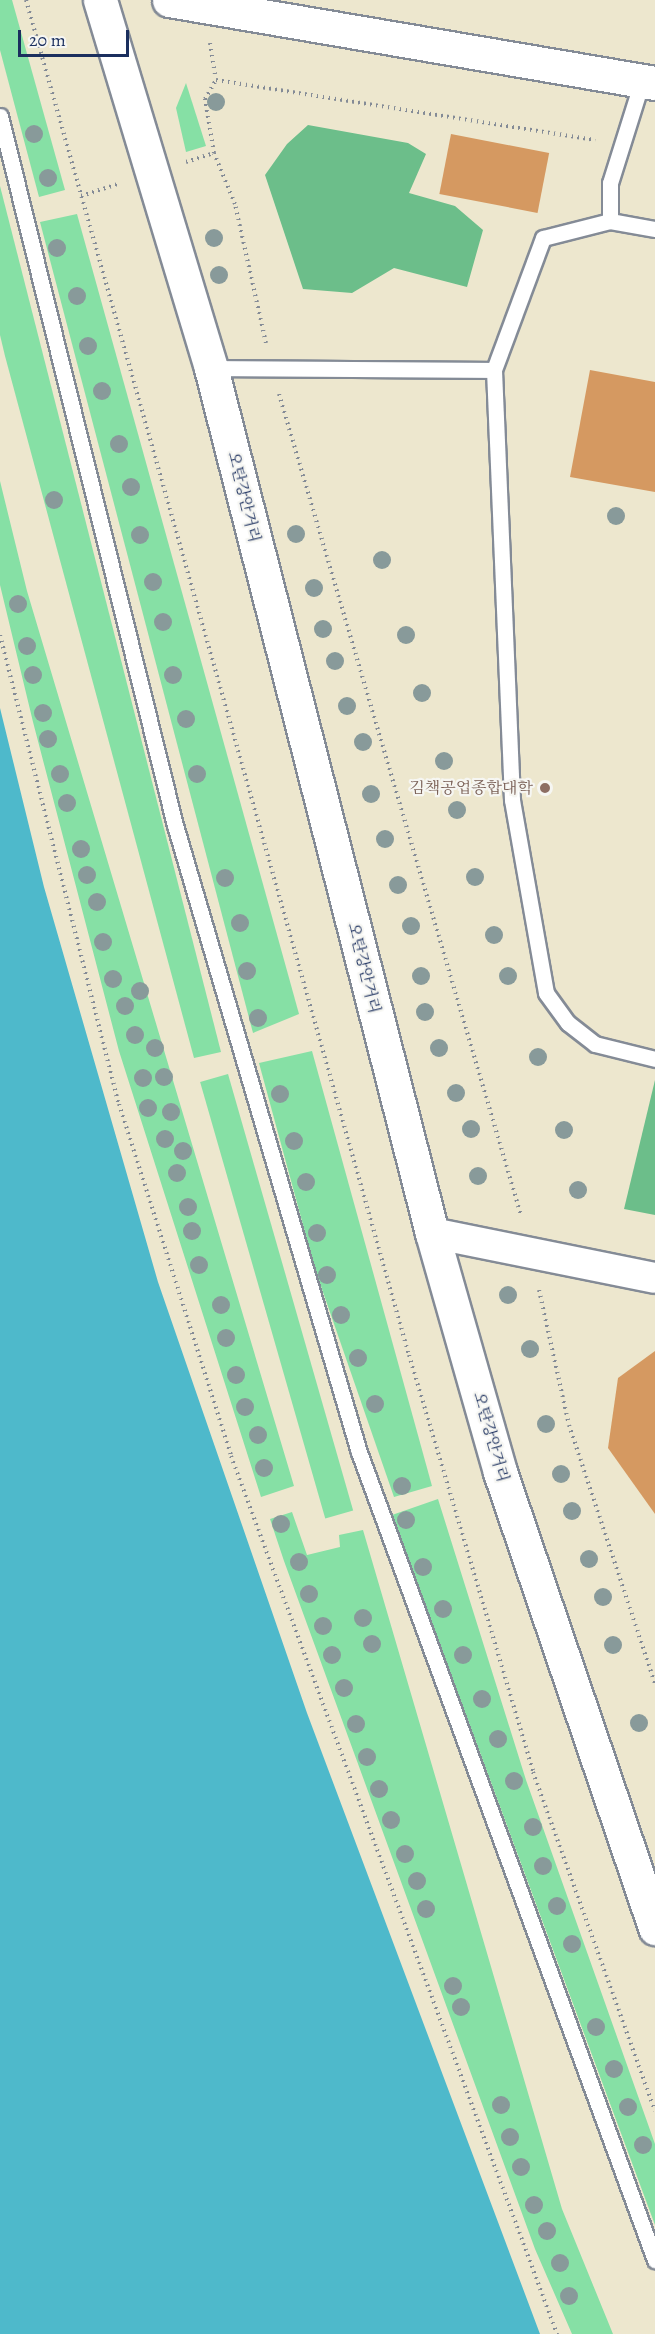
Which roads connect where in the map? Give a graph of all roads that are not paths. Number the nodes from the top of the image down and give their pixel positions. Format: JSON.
{"nodes":[{"id":1,"x":100,"y":0,"type":"edge"},
{"id":2,"x":169,"y":0,"type":"edge"},
{"id":3,"x":648,"y":82,"type":"edge"},
{"id":4,"x":0,"y":116,"type":"edge"},
{"id":5,"x":610,"y":221,"type":"junction"},
{"id":6,"x":655,"y":229,"type":"edge"},
{"id":7,"x":211,"y":368,"type":"junction"},
{"id":8,"x":494,"y":370,"type":"junction"},
{"id":9,"x":655,"y":1059,"type":"edge"},
{"id":10,"x":432,"y":1233,"type":"junction"},
{"id":11,"x":655,"y":1278,"type":"edge"},
{"id":12,"x":655,"y":1927,"type":"edge"},
{"id":13,"x":655,"y":2260,"type":"edge"}],
"edges":[{"from":1,"to":7,"type":"main road","name":"오탄강안거리"},
{"from":2,"to":3,"type":"main road"},
{"from":3,"to":5,"type":"lane"},
{"from":4,"to":13,"type":"lane"},
{"from":5,"to":6,"type":"lane"},
{"from":5,"to":8,"type":"lane"},
{"from":7,"to":8,"type":"lane"},
{"from":7,"to":10,"type":"main road","name":"오탄강안거리"},
{"from":8,"to":9,"type":"lane"},
{"from":10,"to":11,"type":"street"},
{"from":10,"to":12,"type":"main road","name":"오탄강안거리"}]}
